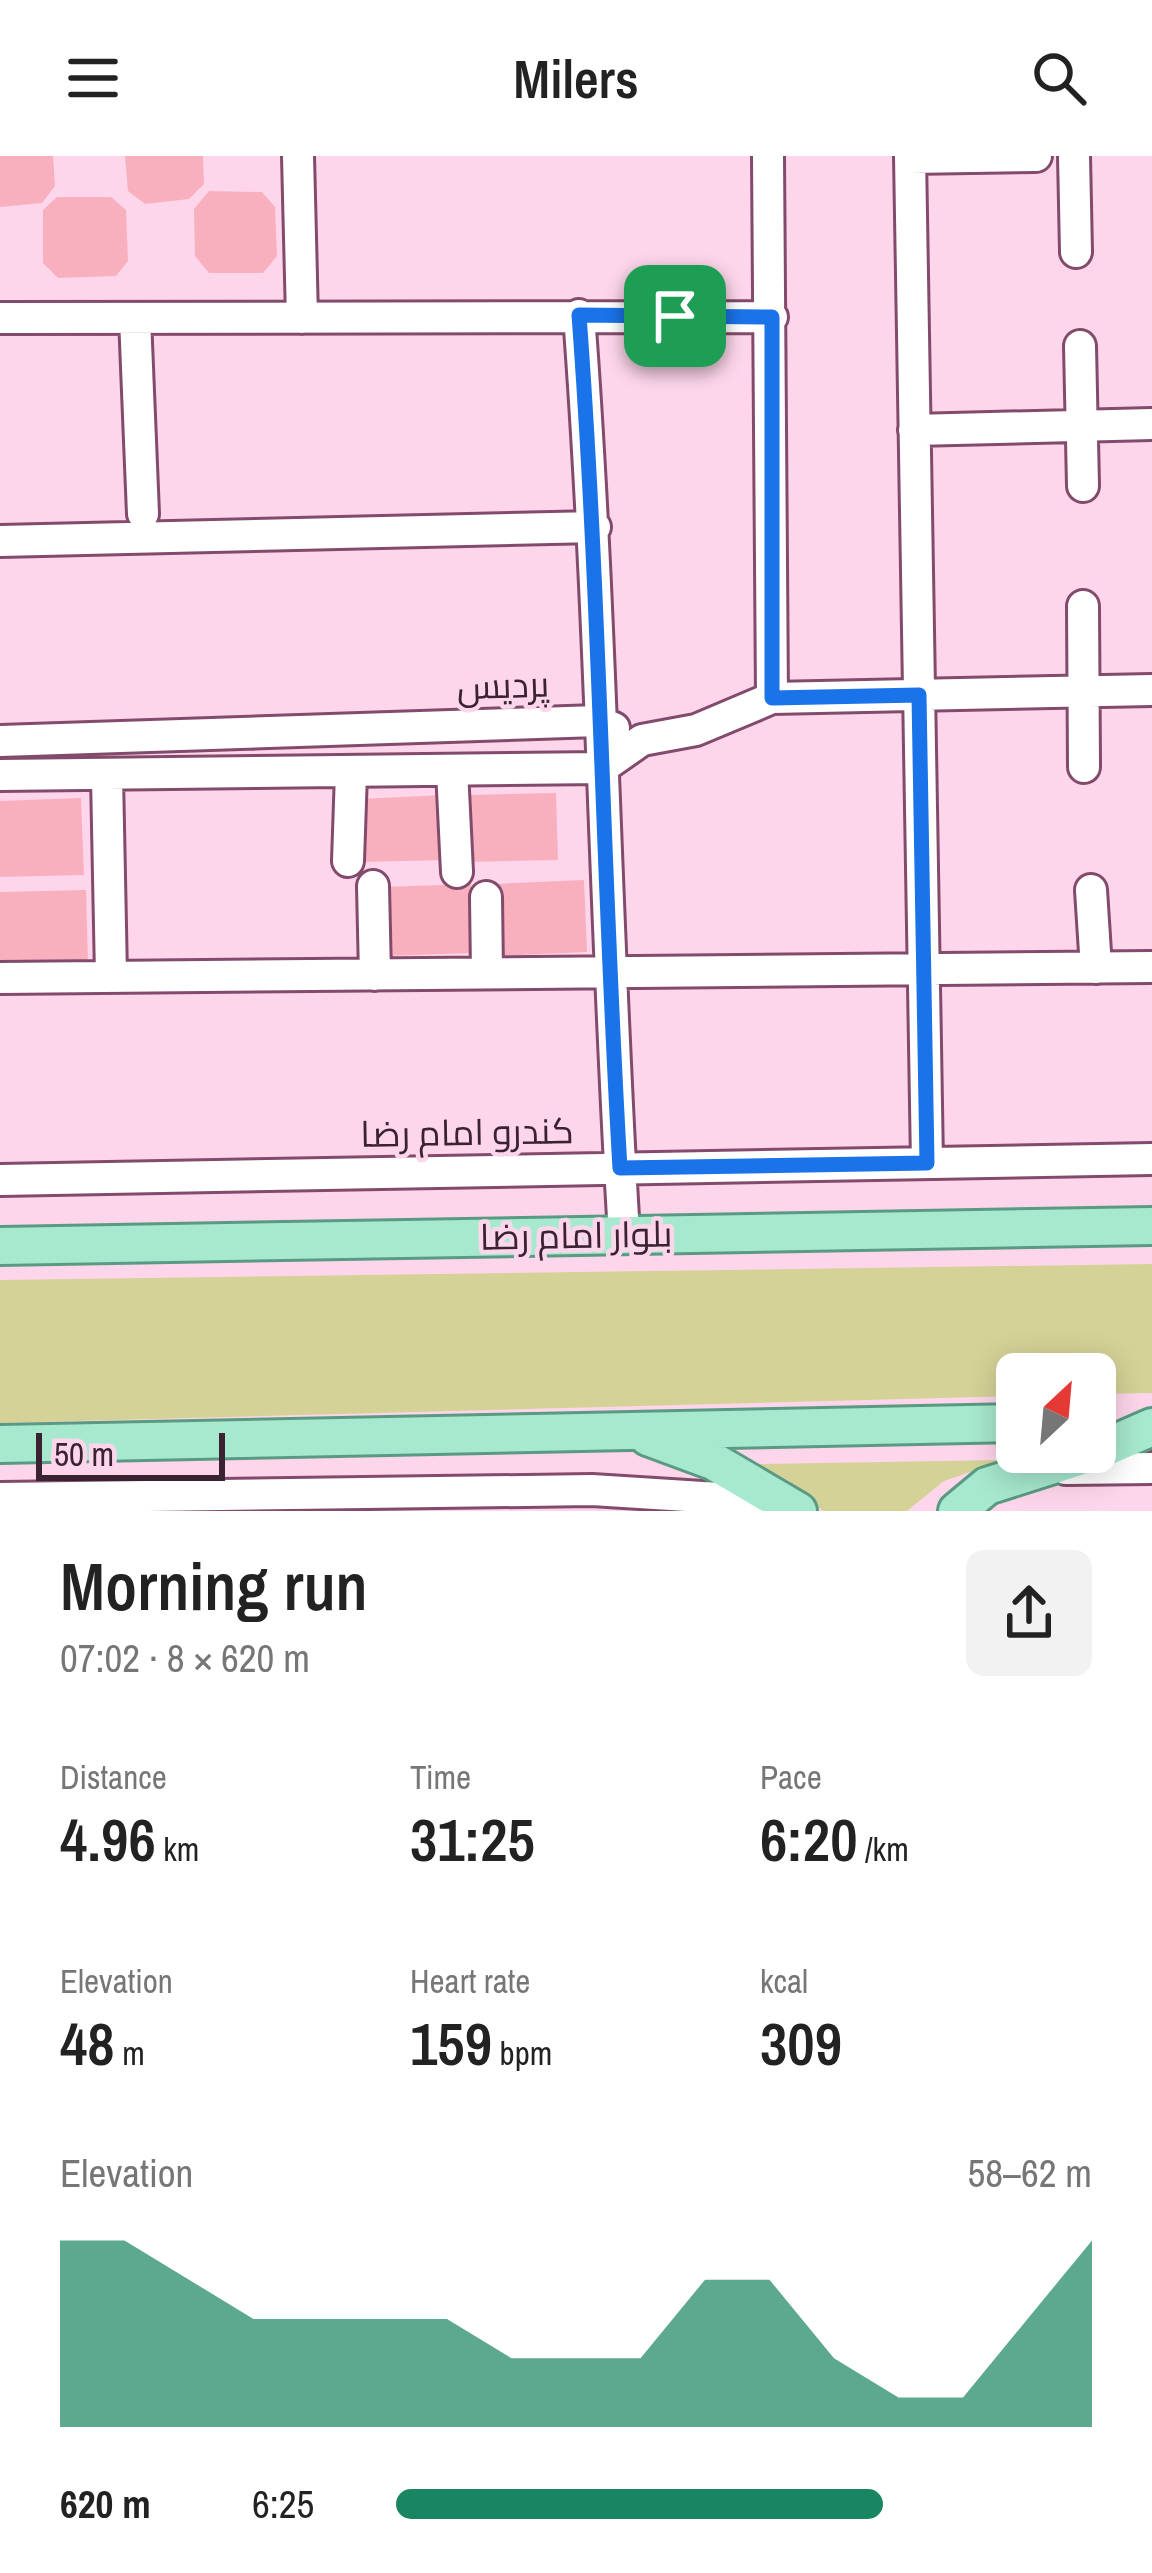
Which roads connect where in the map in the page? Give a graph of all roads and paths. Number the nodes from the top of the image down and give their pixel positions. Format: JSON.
{"nodes":[{"id":1,"x":298,"y":156,"type":"edge"},
{"id":2,"x":768,"y":156,"type":"edge"},
{"id":3,"x":1036,"y":156,"type":"edge"},
{"id":4,"x":1074,"y":156,"type":"edge"},
{"id":5,"x":910,"y":157,"type":"edge"},
{"id":6,"x":1076,"y":252,"type":"dead end"},
{"id":7,"x":579,"y":315,"type":"junction"},
{"id":8,"x":772,"y":317,"type":"junction"},
{"id":9,"x":0,"y":318,"type":"edge"},
{"id":10,"x":135,"y":318,"type":"junction"},
{"id":11,"x":302,"y":318,"type":"junction"},
{"id":12,"x":1080,"y":346,"type":"dead end"},
{"id":13,"x":1152,"y":424,"type":"edge"},
{"id":14,"x":1081,"y":426,"type":"junction"},
{"id":15,"x":914,"y":430,"type":"junction"},
{"id":16,"x":1083,"y":486,"type":"dead end"},
{"id":17,"x":143,"y":514,"type":"dead end"},
{"id":18,"x":595,"y":527,"type":"junction"},
{"id":19,"x":0,"y":541,"type":"edge"},
{"id":20,"x":1082,"y":606,"type":"dead end"},
{"id":21,"x":1152,"y":690,"type":"edge"},
{"id":22,"x":1083,"y":692,"type":"junction"},
{"id":23,"x":919,"y":695,"type":"junction"},
{"id":24,"x":772,"y":698,"type":"junction"},
{"id":25,"x":597,"y":721,"type":"junction"},
{"id":26,"x":642,"y":740,"type":"junction"},
{"id":27,"x":0,"y":741,"type":"edge"},
{"id":28,"x":1084,"y":767,"type":"dead end"},
{"id":29,"x":602,"y":768,"type":"junction"},
{"id":30,"x":452,"y":770,"type":"junction"},
{"id":31,"x":351,"y":773,"type":"junction"},
{"id":32,"x":0,"y":775,"type":"edge"},
{"id":33,"x":107,"y":776,"type":"junction"},
{"id":34,"x":348,"y":861,"type":"dead end"},
{"id":35,"x":458,"y":872,"type":"dead end"},
{"id":36,"x":373,"y":886,"type":"dead end"},
{"id":37,"x":1091,"y":890,"type":"dead end"},
{"id":38,"x":486,"y":897,"type":"dead end"},
{"id":39,"x":1152,"y":967,"type":"edge"},
{"id":40,"x":1096,"y":968,"type":"junction"},
{"id":41,"x":923,"y":971,"type":"junction"},
{"id":42,"x":487,"y":973,"type":"junction"},
{"id":43,"x":609,"y":974,"type":"junction"},
{"id":44,"x":375,"y":975,"type":"junction"},
{"id":45,"x":111,"y":976,"type":"junction"},
{"id":46,"x":0,"y":978,"type":"edge"},
{"id":47,"x":1152,"y":1159,"type":"edge"},
{"id":48,"x":927,"y":1163,"type":"junction"},
{"id":49,"x":620,"y":1168,"type":"junction"},
{"id":50,"x":0,"y":1180,"type":"edge"},
{"id":51,"x":1152,"y":1226,"type":"edge"},
{"id":52,"x":624,"y":1234,"type":"junction"},
{"id":53,"x":0,"y":1246,"type":"edge"},
{"id":54,"x":996,"y":1423,"type":"edge"},
{"id":55,"x":1116,"y":1423,"type":"edge"},
{"id":56,"x":1152,"y":1424,"type":"edge"},
{"id":57,"x":628,"y":1430,"type":"junction"},
{"id":58,"x":1116,"y":1441,"type":"edge"},
{"id":59,"x":0,"y":1444,"type":"edge"},
{"id":60,"x":1116,"y":1468,"type":"edge"},
{"id":61,"x":1152,"y":1468,"type":"edge"},
{"id":62,"x":1038,"y":1473,"type":"edge"},
{"id":63,"x":0,"y":1498,"type":"edge"},
{"id":64,"x":592,"y":1501,"type":"edge"},
{"id":65,"x":269,"y":1502,"type":"edge"},
{"id":66,"x":754,"y":1511,"type":"edge"},
{"id":67,"x":798,"y":1511,"type":"edge"},
{"id":68,"x":957,"y":1511,"type":"edge"}],
"edges":[{"from":1,"to":11,"type":"street"},
{"from":2,"to":8,"type":"street"},
{"from":3,"to":5,"type":"street"},
{"from":4,"to":6,"type":"street"},
{"from":5,"to":15,"type":"street"},
{"from":7,"to":8,"type":"street"},
{"from":7,"to":11,"type":"street"},
{"from":7,"to":18,"type":"street"},
{"from":8,"to":24,"type":"street"},
{"from":9,"to":10,"type":"street"},
{"from":10,"to":11,"type":"street"},
{"from":10,"to":17,"type":"street"},
{"from":12,"to":14,"type":"street"},
{"from":13,"to":14,"type":"street"},
{"from":14,"to":15,"type":"street"},
{"from":14,"to":16,"type":"street"},
{"from":15,"to":23,"type":"street"},
{"from":18,"to":19,"type":"street"},
{"from":18,"to":25,"type":"street"},
{"from":20,"to":22,"type":"street"},
{"from":21,"to":22,"type":"street"},
{"from":22,"to":23,"type":"street"},
{"from":22,"to":28,"type":"street"},
{"from":23,"to":24,"type":"street"},
{"from":23,"to":41,"type":"street"},
{"from":24,"to":26,"type":"street"},
{"from":25,"to":26,"type":"street","name":"پردیس"},
{"from":25,"to":27,"type":"street","name":"پردیس"},
{"from":25,"to":29,"type":"street"},
{"from":26,"to":29,"type":"street"},
{"from":29,"to":30,"type":"street"},
{"from":29,"to":43,"type":"street"},
{"from":30,"to":31,"type":"street"},
{"from":30,"to":35,"type":"street"},
{"from":31,"to":33,"type":"street"},
{"from":31,"to":34,"type":"street"},
{"from":32,"to":33,"type":"street"},
{"from":33,"to":45,"type":"street"},
{"from":36,"to":44,"type":"street"},
{"from":37,"to":40,"type":"street"},
{"from":38,"to":42,"type":"street"},
{"from":39,"to":40,"type":"street"},
{"from":40,"to":41,"type":"street"},
{"from":41,"to":43,"type":"street"},
{"from":41,"to":48,"type":"street"},
{"from":42,"to":43,"type":"street"},
{"from":42,"to":44,"type":"street"},
{"from":43,"to":49,"type":"street"},
{"from":44,"to":45,"type":"street"},
{"from":45,"to":46,"type":"street"},
{"from":47,"to":48,"type":"street","name":"کندرو امام رضا"},
{"from":48,"to":49,"type":"street","name":"کندرو امام رضا"},
{"from":49,"to":50,"type":"street","name":"کندرو امام رضا"},
{"from":49,"to":52,"type":"street"},
{"from":51,"to":52,"type":"main road","name":"بلوار امام رضا"},
{"from":52,"to":53,"type":"main road","name":"بلوار امام رضا"},
{"from":54,"to":57,"type":"main road"},
{"from":55,"to":56,"type":"main road"},
{"from":56,"to":58,"type":"main road"},
{"from":57,"to":59,"type":"main road"},
{"from":57,"to":67,"type":"main road"},
{"from":60,"to":61,"type":"street"},
{"from":62,"to":68,"type":"main road"},
{"from":63,"to":65,"type":"street"},
{"from":64,"to":65,"type":"street"},
{"from":64,"to":66,"type":"street"}]}
